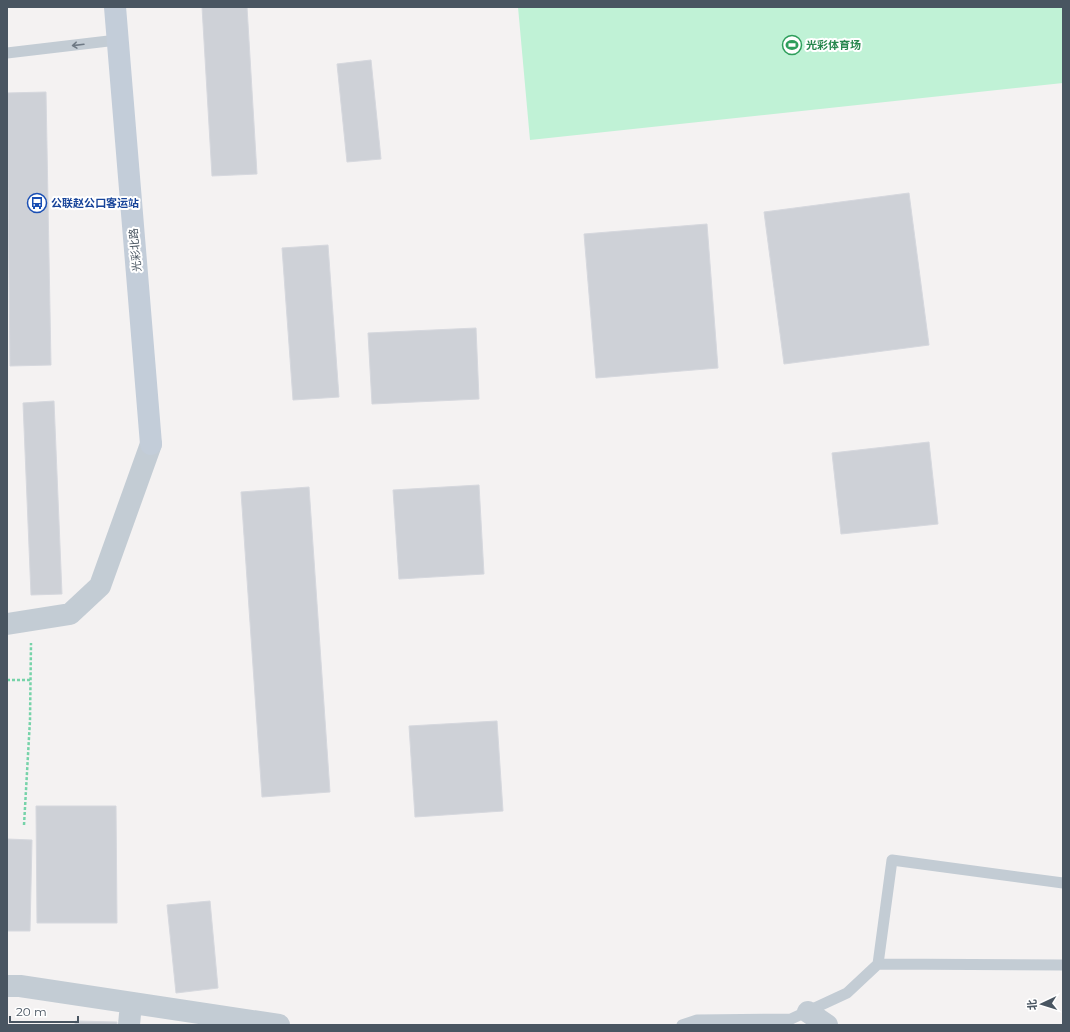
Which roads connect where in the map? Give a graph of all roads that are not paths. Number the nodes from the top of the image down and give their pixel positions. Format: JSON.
{"nodes":[{"id":1,"x":115,"y":7,"type":"edge"},
{"id":2,"x":117,"y":40,"type":"junction"},
{"id":3,"x":7,"y":53,"type":"edge"},
{"id":4,"x":7,"y":624,"type":"edge"},
{"id":5,"x":1063,"y":883,"type":"edge"},
{"id":6,"x":878,"y":964,"type":"junction"},
{"id":7,"x":1063,"y":965,"type":"edge"},
{"id":8,"x":7,"y":986,"type":"edge"},
{"id":9,"x":130,"y":1003,"type":"junction"},
{"id":10,"x":808,"y":1012,"type":"junction"},
{"id":11,"x":129,"y":1025,"type":"edge"},
{"id":12,"x":279,"y":1025,"type":"edge"},
{"id":13,"x":682,"y":1025,"type":"edge"},
{"id":14,"x":827,"y":1025,"type":"edge"}],
"edges":[{"from":1,"to":2,"type":"street","name":"光彩北路"},
{"from":2,"to":3,"type":"lane","one_way":true},
{"from":2,"to":4,"type":"street","name":"光彩北路"},
{"from":5,"to":6,"type":"lane"},
{"from":6,"to":7,"type":"lane"},
{"from":6,"to":10,"type":"lane"},
{"from":8,"to":9,"type":"street"},
{"from":9,"to":11,"type":"street"},
{"from":9,"to":12,"type":"street"},
{"from":10,"to":13,"type":"lane"},
{"from":10,"to":14,"type":"street"}]}
